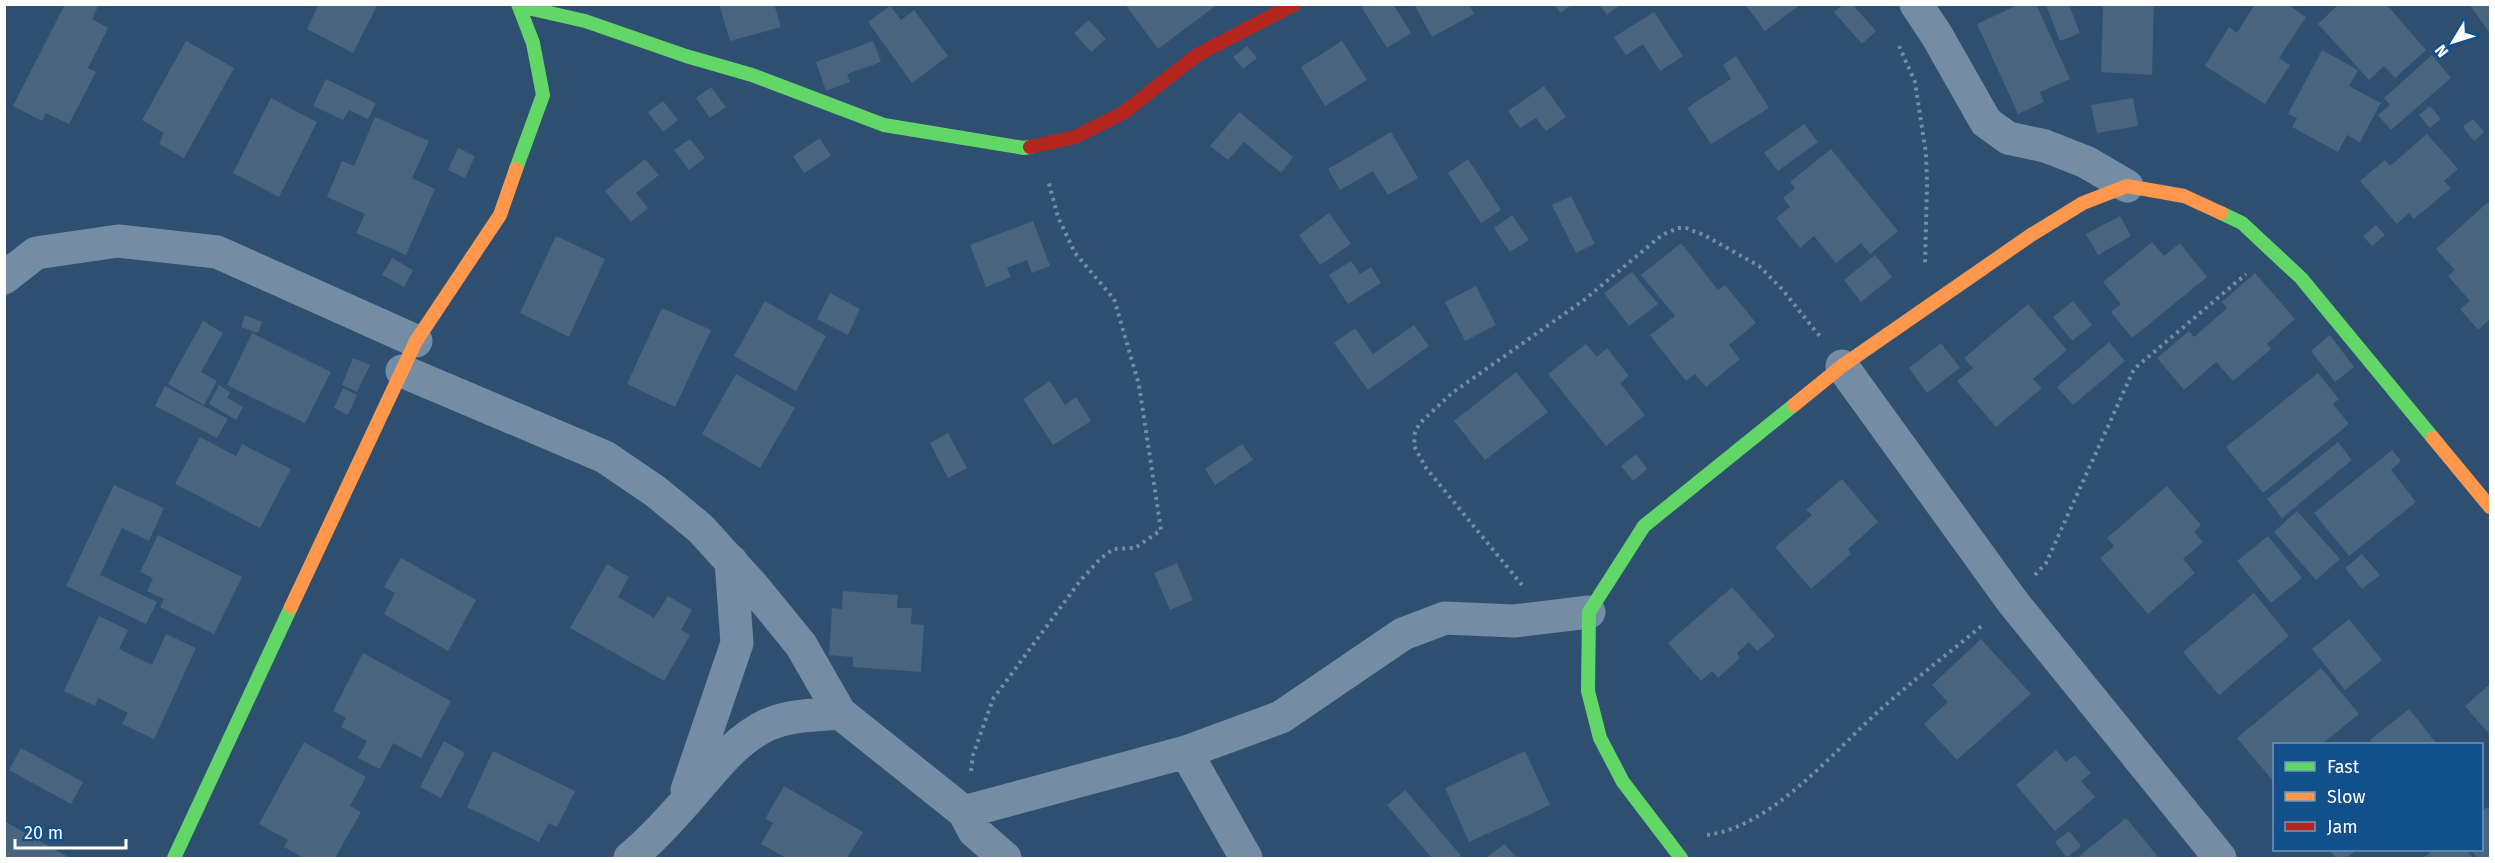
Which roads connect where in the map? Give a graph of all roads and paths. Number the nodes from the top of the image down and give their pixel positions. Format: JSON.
{"nodes":[{"id":1,"x":1295,"y":4,"type":"edge"},
{"id":2,"x":1916,"y":4,"type":"edge"},
{"id":3,"x":519,"y":5,"type":"edge"},
{"id":4,"x":1899,"y":37,"type":"dead end"},
{"id":5,"x":1039,"y":144,"type":"junction"},
{"id":6,"x":2127,"y":186,"type":"junction"},
{"id":7,"x":2274,"y":251,"type":"junction"},
{"id":8,"x":4,"y":278,"type":"edge"},
{"id":9,"x":1925,"y":308,"type":"junction"},
{"id":10,"x":416,"y":341,"type":"junction"},
{"id":11,"x":1842,"y":366,"type":"junction"},
{"id":12,"x":402,"y":371,"type":"junction"},
{"id":13,"x":2490,"y":507,"type":"edge"},
{"id":14,"x":731,"y":561,"type":"junction"},
{"id":15,"x":2012,"y":601,"type":"junction"},
{"id":16,"x":1589,"y":612,"type":"junction"},
{"id":17,"x":1553,"y":616,"type":"junction"},
{"id":18,"x":840,"y":713,"type":"junction"},
{"id":19,"x":1186,"y":752,"type":"junction"},
{"id":20,"x":682,"y":806,"type":"junction"},
{"id":21,"x":967,"y":834,"type":"edge"},
{"id":22,"x":1667,"y":841,"type":"junction"},
{"id":23,"x":174,"y":858,"type":"edge"},
{"id":24,"x":630,"y":858,"type":"edge"},
{"id":25,"x":1005,"y":858,"type":"edge"},
{"id":26,"x":1246,"y":858,"type":"edge"},
{"id":27,"x":1681,"y":858,"type":"edge"},
{"id":28,"x":2220,"y":858,"type":"edge"}],
"edges":[{"from":1,"to":5,"type":"street"},
{"from":2,"to":6,"type":"street"},
{"from":3,"to":5,"type":"street"},
{"from":3,"to":10,"type":"street"},
{"from":4,"to":9,"type":"path"},
{"from":5,"to":21,"type":"path"},
{"from":6,"to":7,"type":"street"},
{"from":6,"to":9,"type":"street"},
{"from":7,"to":13,"type":"street"},
{"from":7,"to":15,"type":"path"},
{"from":8,"to":10,"type":"street"},
{"from":9,"to":11,"type":"street"},
{"from":10,"to":12,"type":"street"},
{"from":11,"to":15,"type":"street"},
{"from":11,"to":16,"type":"street"},
{"from":11,"to":17,"type":"path"},
{"from":12,"to":14,"type":"street"},
{"from":12,"to":23,"type":"street"},
{"from":14,"to":18,"type":"street"},
{"from":14,"to":20,"type":"street"},
{"from":15,"to":22,"type":"path"},
{"from":15,"to":28,"type":"street"},
{"from":16,"to":17,"type":"street"},
{"from":16,"to":22,"type":"street"},
{"from":17,"to":19,"type":"street"},
{"from":18,"to":20,"type":"street"},
{"from":18,"to":21,"type":"street"},
{"from":19,"to":21,"type":"street"},
{"from":19,"to":26,"type":"street"},
{"from":20,"to":24,"type":"street"},
{"from":21,"to":25,"type":"street"},
{"from":22,"to":27,"type":"street"}]}
